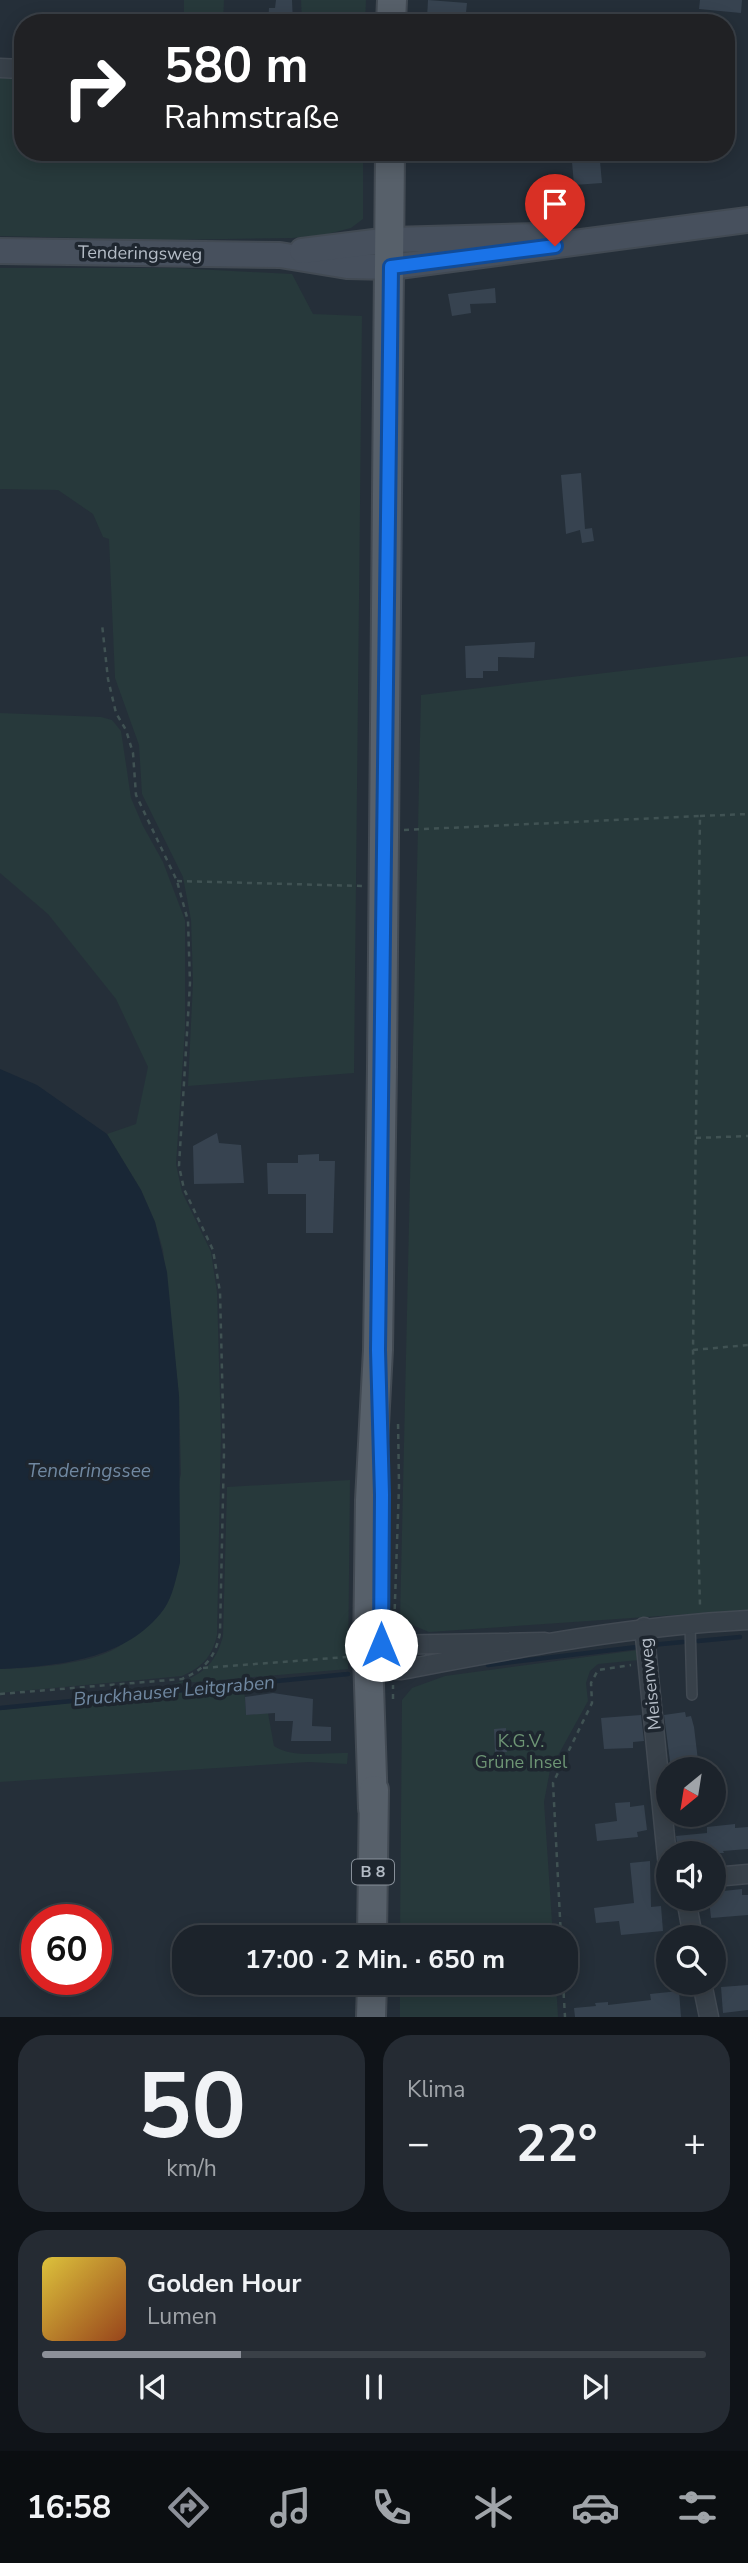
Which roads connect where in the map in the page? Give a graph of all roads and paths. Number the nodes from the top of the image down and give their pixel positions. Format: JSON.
{"nodes":[{"id":1,"x":390,"y":161,"type":"edge"},
{"id":2,"x":748,"y":220,"type":"edge"},
{"id":3,"x":0,"y":251,"type":"edge"},
{"id":4,"x":391,"y":253,"type":"junction"},
{"id":5,"x":102,"y":624,"type":"dead end"},
{"id":6,"x":748,"y":814,"type":"edge"},
{"id":7,"x":700,"y":816,"type":"junction"},
{"id":8,"x":384,"y":831,"type":"junction"},
{"id":9,"x":177,"y":881,"type":"junction"},
{"id":10,"x":384,"y":886,"type":"junction"},
{"id":11,"x":748,"y":1136,"type":"edge"},
{"id":12,"x":696,"y":1138,"type":"junction"},
{"id":13,"x":748,"y":1346,"type":"edge"},
{"id":14,"x":693,"y":1350,"type":"junction"},
{"id":15,"x":748,"y":1620,"type":"edge"},
{"id":16,"x":695,"y":1623,"type":"junction"},
{"id":17,"x":644,"y":1627,"type":"junction"},
{"id":18,"x":545,"y":1642,"type":"junction"},
{"id":19,"x":376,"y":1656,"type":"junction"},
{"id":20,"x":648,"y":1662,"type":"junction"},
{"id":21,"x":203,"y":1668,"type":"junction"},
{"id":22,"x":0,"y":1694,"type":"edge"},
{"id":23,"x":692,"y":1695,"type":"dead end"},
{"id":24,"x":665,"y":1841,"type":"edge"},
{"id":25,"x":748,"y":1874,"type":"edge"},
{"id":26,"x":726,"y":1876,"type":"edge"},
{"id":27,"x":372,"y":1925,"type":"edge"},
{"id":28,"x":560,"y":1925,"type":"edge"},
{"id":29,"x":372,"y":1995,"type":"edge"},
{"id":30,"x":564,"y":1995,"type":"edge"},
{"id":31,"x":704,"y":1995,"type":"edge"},
{"id":32,"x":371,"y":2017,"type":"edge"},
{"id":33,"x":565,"y":2017,"type":"edge"},
{"id":34,"x":709,"y":2017,"type":"edge"}],
"edges":[{"from":1,"to":4,"type":"main road","number":"B 8"},
{"from":2,"to":4,"type":"street","name":"Tenderingsweg"},
{"from":3,"to":4,"type":"street","name":"Tenderingsweg"},
{"from":4,"to":8,"type":"main road","number":"B 8"},
{"from":5,"to":9,"type":"path"},
{"from":6,"to":7,"type":"path"},
{"from":7,"to":8,"type":"path"},
{"from":7,"to":12,"type":"path"},
{"from":8,"to":10,"type":"main road","number":"B 8"},
{"from":9,"to":10,"type":"path"},
{"from":9,"to":21,"type":"path"},
{"from":10,"to":19,"type":"main road","number":"B 8"},
{"from":11,"to":12,"type":"path"},
{"from":12,"to":14,"type":"path"},
{"from":13,"to":14,"type":"path"},
{"from":14,"to":16,"type":"path"},
{"from":15,"to":16,"type":"street"},
{"from":16,"to":17,"type":"street"},
{"from":16,"to":23,"type":"lane"},
{"from":17,"to":18,"type":"street"},
{"from":17,"to":20,"type":"street","name":"Meisenweg"},
{"from":18,"to":19,"type":"street"},
{"from":18,"to":19,"type":"street"},
{"from":19,"to":21,"type":"path"},
{"from":19,"to":27,"type":"main road","number":"B 8"},
{"from":20,"to":24,"type":"street","name":"Meisenweg"},
{"from":20,"to":28,"type":"path"},
{"from":21,"to":22,"type":"path"},
{"from":25,"to":26,"type":"street"},
{"from":29,"to":32,"type":"main road"},
{"from":30,"to":33,"type":"path"},
{"from":31,"to":34,"type":"street"}]}
